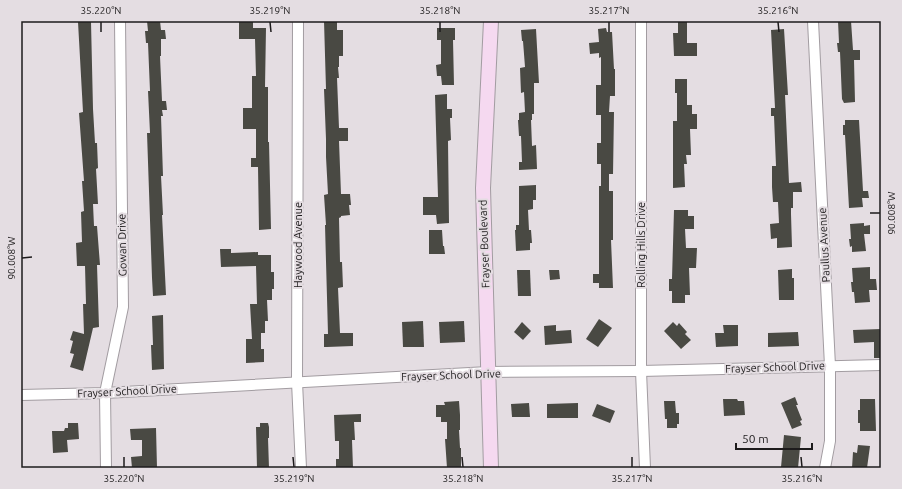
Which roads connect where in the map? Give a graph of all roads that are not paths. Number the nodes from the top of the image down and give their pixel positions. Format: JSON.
{"nodes":[{"id":1,"x":120,"y":21,"type":"edge"},
{"id":2,"x":298,"y":21,"type":"edge"},
{"id":3,"x":491,"y":21,"type":"edge"},
{"id":4,"x":641,"y":21,"type":"edge"},
{"id":5,"x":813,"y":21,"type":"edge"},
{"id":6,"x":881,"y":365,"type":"edge"},
{"id":7,"x":830,"y":366,"type":"junction"},
{"id":8,"x":641,"y":371,"type":"junction"},
{"id":9,"x":488,"y":372,"type":"junction"},
{"id":10,"x":297,"y":382,"type":"junction"},
{"id":11,"x":105,"y":393,"type":"junction"},
{"id":12,"x":21,"y":395,"type":"edge"},
{"id":13,"x":106,"y":468,"type":"edge"},
{"id":14,"x":301,"y":468,"type":"edge"},
{"id":15,"x":491,"y":468,"type":"edge"},
{"id":16,"x":645,"y":468,"type":"edge"},
{"id":17,"x":825,"y":468,"type":"edge"}],
"edges":[{"from":1,"to":11,"type":"street","name":"Gowan Drive"},
{"from":2,"to":10,"type":"street","name":"Haywood Avenue"},
{"from":3,"to":9,"type":"main road","name":"Frayser Boulevard"},
{"from":4,"to":8,"type":"street","name":"Rolling Hills Drive"},
{"from":5,"to":7,"type":"street","name":"Paullus Avenue"},
{"from":6,"to":7,"type":"street","name":"Frayser School Drive"},
{"from":7,"to":8,"type":"street","name":"Frayser School Drive"},
{"from":7,"to":17,"type":"street","name":"Paullus Avenue"},
{"from":8,"to":9,"type":"street","name":"Frayser School Drive"},
{"from":8,"to":16,"type":"street","name":"Rolling Hills Drive"},
{"from":9,"to":10,"type":"street","name":"Frayser School Drive"},
{"from":9,"to":15,"type":"main road","name":"Frayser Boulevard"},
{"from":10,"to":11,"type":"street","name":"Frayser School Drive"},
{"from":10,"to":14,"type":"street","name":"Haywood Avenue"},
{"from":11,"to":12,"type":"street","name":"Frayser School Drive"},
{"from":11,"to":13,"type":"street","name":"Gowan Drive"}]}
